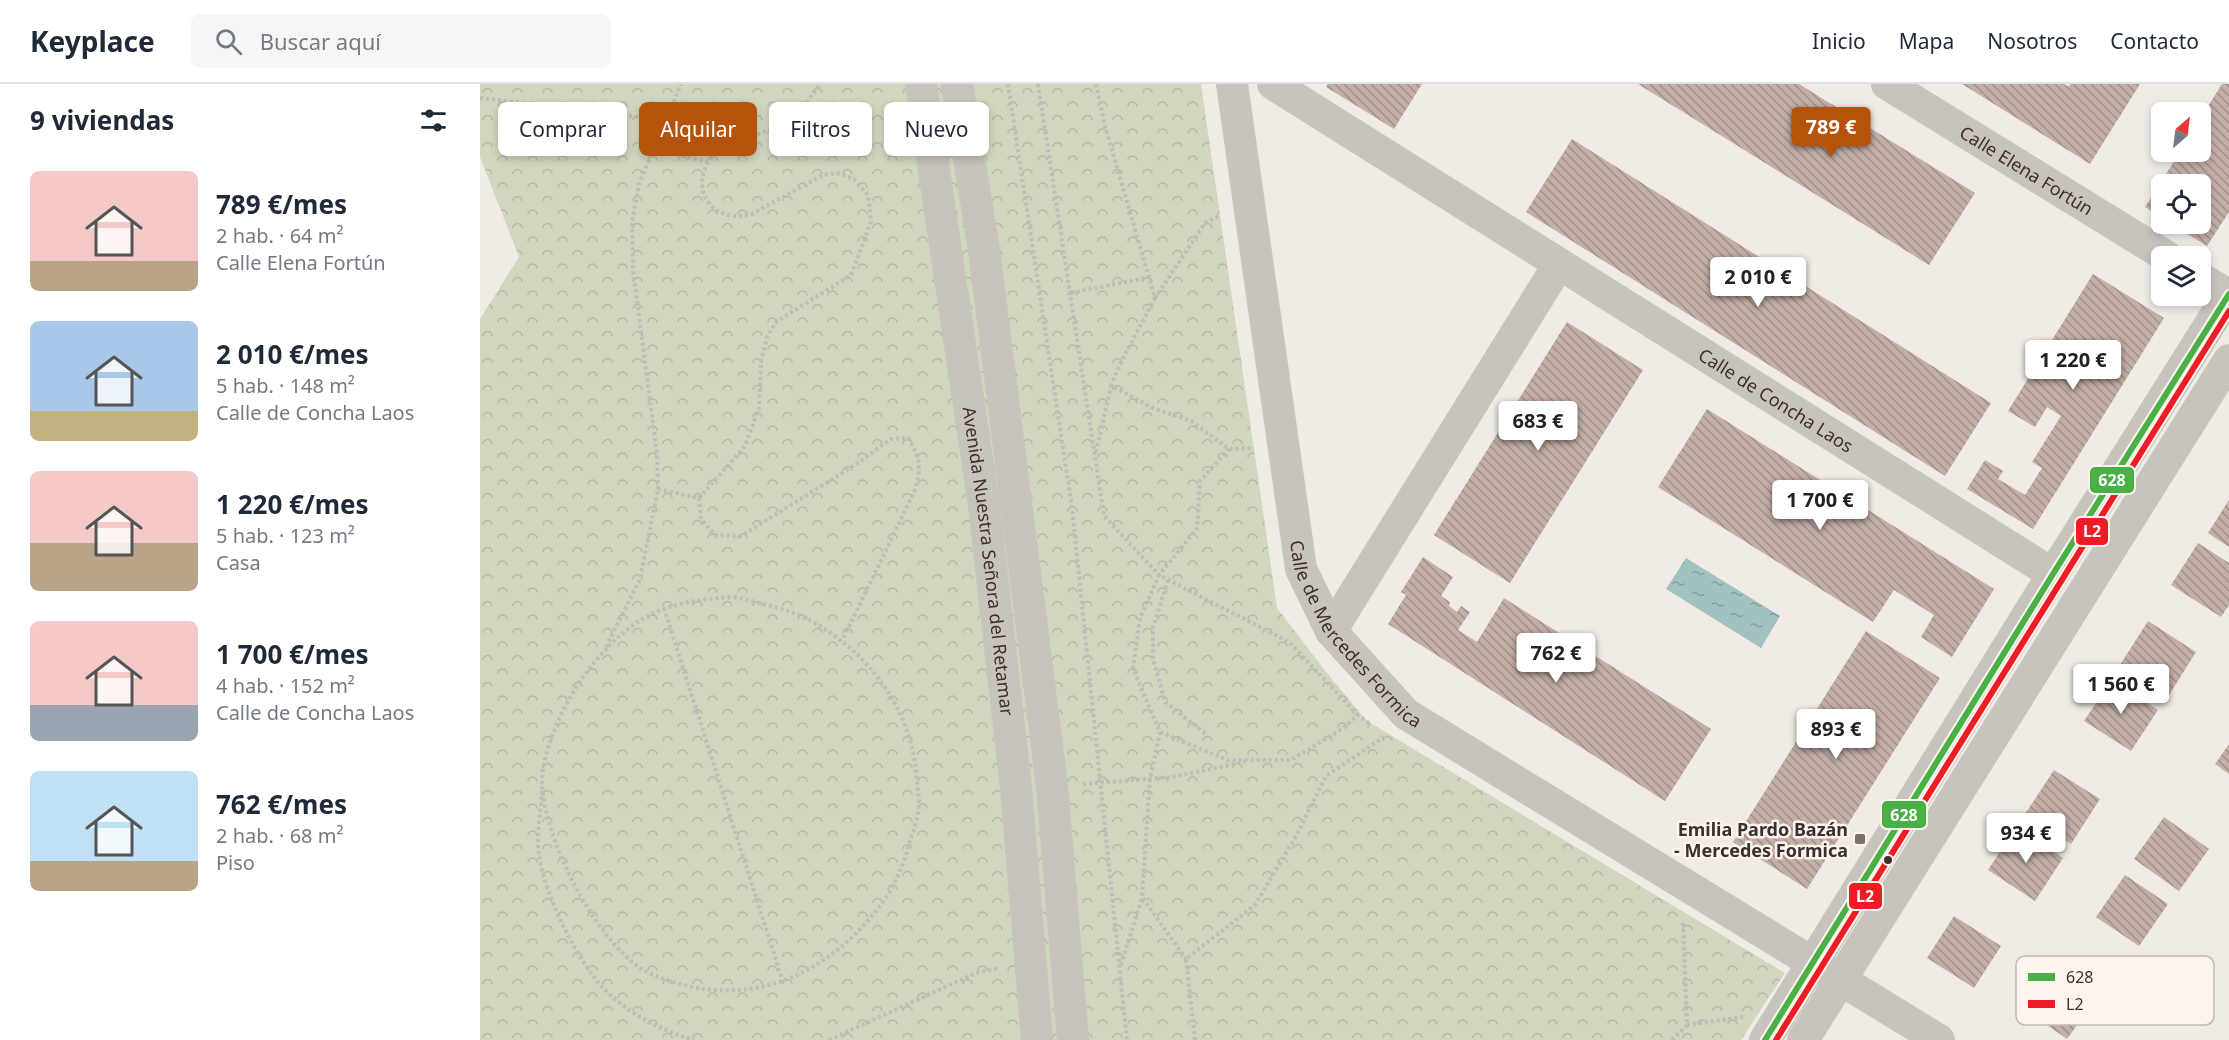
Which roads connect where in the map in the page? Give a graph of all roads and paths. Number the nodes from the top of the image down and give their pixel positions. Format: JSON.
{"nodes":[{"id":1,"x":681,"y":84,"type":"edge"},
{"id":2,"x":820,"y":84,"type":"edge"},
{"id":3,"x":921,"y":84,"type":"edge"},
{"id":4,"x":957,"y":84,"type":"edge"},
{"id":5,"x":1008,"y":84,"type":"edge"},
{"id":6,"x":1038,"y":84,"type":"edge"},
{"id":7,"x":1096,"y":84,"type":"edge"},
{"id":8,"x":1232,"y":84,"type":"edge"},
{"id":9,"x":1268,"y":84,"type":"edge"},
{"id":10,"x":1273,"y":84,"type":"edge"},
{"id":11,"x":1887,"y":84,"type":"edge"},
{"id":12,"x":480,"y":98,"type":"edge"},
{"id":13,"x":673,"y":102,"type":"edge"},
{"id":14,"x":639,"y":117,"type":"edge"},
{"id":15,"x":1239,"y":130,"type":"junction"},
{"id":16,"x":650,"y":156,"type":"edge"},
{"id":17,"x":684,"y":156,"type":"edge"},
{"id":18,"x":707,"y":162,"type":"junction"},
{"id":19,"x":1249,"y":201,"type":"junction"},
{"id":20,"x":2151,"y":247,"type":"edge"},
{"id":21,"x":1559,"y":264,"type":"junction"},
{"id":22,"x":1150,"y":277,"type":"junction"},
{"id":23,"x":2211,"y":284,"type":"edge"},
{"id":24,"x":1071,"y":293,"type":"junction"},
{"id":25,"x":2229,"y":295,"type":"edge"},
{"id":26,"x":1155,"y":298,"type":"junction"},
{"id":27,"x":2229,"y":360,"type":"edge"},
{"id":28,"x":1111,"y":386,"type":"junction"},
{"id":29,"x":1284,"y":447,"type":"junction"},
{"id":30,"x":1229,"y":449,"type":"junction"},
{"id":31,"x":1095,"y":455,"type":"junction"},
{"id":32,"x":658,"y":489,"type":"junction"},
{"id":33,"x":699,"y":498,"type":"junction"},
{"id":34,"x":2053,"y":574,"type":"junction"},
{"id":35,"x":1159,"y":575,"type":"junction"},
{"id":36,"x":1168,"y":580,"type":"junction"},
{"id":37,"x":664,"y":608,"type":"junction"},
{"id":38,"x":1331,"y":631,"type":"junction"},
{"id":39,"x":842,"y":641,"type":"junction"},
{"id":40,"x":604,"y":650,"type":"junction"},
{"id":41,"x":1358,"y":715,"type":"junction"},
{"id":42,"x":1160,"y":732,"type":"junction"},
{"id":43,"x":1206,"y":734,"type":"dead end"},
{"id":44,"x":1253,"y":760,"type":"junction"},
{"id":45,"x":1150,"y":779,"type":"junction"},
{"id":46,"x":542,"y":781,"type":"junction"},
{"id":47,"x":1100,"y":783,"type":"junction"},
{"id":48,"x":1142,"y":897,"type":"junction"},
{"id":49,"x":1693,"y":929,"type":"dead end"},
{"id":50,"x":1186,"y":959,"type":"junction"},
{"id":51,"x":1030,"y":961,"type":"junction"},
{"id":52,"x":1813,"y":963,"type":"junction"},
{"id":53,"x":1120,"y":968,"type":"junction"},
{"id":54,"x":1840,"y":980,"type":"junction"},
{"id":55,"x":783,"y":982,"type":"junction"},
{"id":56,"x":1783,"y":1011,"type":"junction"},
{"id":57,"x":1687,"y":1025,"type":"junction"},
{"id":58,"x":694,"y":1040,"type":"edge"},
{"id":59,"x":829,"y":1040,"type":"edge"},
{"id":60,"x":1037,"y":1040,"type":"edge"},
{"id":61,"x":1073,"y":1040,"type":"edge"},
{"id":62,"x":1127,"y":1040,"type":"edge"},
{"id":63,"x":1195,"y":1040,"type":"edge"},
{"id":64,"x":1672,"y":1040,"type":"edge"},
{"id":65,"x":1765,"y":1040,"type":"edge"},
{"id":66,"x":1803,"y":1040,"type":"edge"},
{"id":67,"x":1939,"y":1040,"type":"edge"}],
"edges":[{"from":1,"to":13,"type":"path"},
{"from":2,"to":18,"type":"path"},
{"from":3,"to":51,"type":"street","name":"Avenida Nuestra Señora del Retamar"},
{"from":4,"to":61,"type":"street","name":"Avenida Nuestra Señora del Retamar"},
{"from":5,"to":47,"type":"path"},
{"from":6,"to":24,"type":"path"},
{"from":7,"to":22,"type":"path"},
{"from":8,"to":15,"type":"street","name":"Calle de Mercedes Formica"},
{"from":9,"to":15,"type":"street"},
{"from":10,"to":21,"type":"street","name":"Calle de Concha Laos"},
{"from":11,"to":20,"type":"street","name":"Calle Elena Fortún"},
{"from":12,"to":14,"type":"path"},
{"from":15,"to":19,"type":"street","name":"Calle de Mercedes Formica"},
{"from":16,"to":32,"type":"path"},
{"from":17,"to":18,"type":"path"},
{"from":18,"to":33,"type":"path"},
{"from":19,"to":26,"type":"path"},
{"from":19,"to":29,"type":"street","name":"Calle de Mercedes Formica"},
{"from":21,"to":34,"type":"street","name":"Calle de Concha Laos"},
{"from":21,"to":38,"type":"street"},
{"from":22,"to":24,"type":"path"},
{"from":22,"to":26,"type":"path"},
{"from":23,"to":25,"type":"street"},
{"from":24,"to":31,"type":"path"},
{"from":25,"to":34,"type":"street"},
{"from":26,"to":28,"type":"path"},
{"from":27,"to":54,"type":"street"},
{"from":28,"to":30,"type":"path"},
{"from":28,"to":31,"type":"path"},
{"from":29,"to":30,"type":"path"},
{"from":29,"to":38,"type":"street","name":"Calle de Mercedes Formica"},
{"from":30,"to":35,"type":"path"},
{"from":31,"to":35,"type":"path"},
{"from":32,"to":33,"type":"path"},
{"from":32,"to":40,"type":"path"},
{"from":33,"to":39,"type":"path"},
{"from":34,"to":52,"type":"street"},
{"from":35,"to":36,"type":"path"},
{"from":35,"to":42,"type":"path"},
{"from":36,"to":41,"type":"path"},
{"from":36,"to":43,"type":"path"},
{"from":37,"to":39,"type":"path"},
{"from":37,"to":40,"type":"path"},
{"from":37,"to":55,"type":"path"},
{"from":38,"to":52,"type":"street","name":"Calle de Mercedes Formica"},
{"from":39,"to":55,"type":"path"},
{"from":40,"to":46,"type":"path"},
{"from":41,"to":44,"type":"path"},
{"from":41,"to":50,"type":"path"},
{"from":42,"to":44,"type":"path"},
{"from":42,"to":45,"type":"path"},
{"from":44,"to":45,"type":"path"},
{"from":45,"to":47,"type":"path"},
{"from":45,"to":48,"type":"path"},
{"from":46,"to":55,"type":"path"},
{"from":46,"to":58,"type":"path"},
{"from":47,"to":53,"type":"path"},
{"from":48,"to":50,"type":"path"},
{"from":48,"to":53,"type":"path"},
{"from":49,"to":57,"type":"path"},
{"from":50,"to":63,"type":"path"},
{"from":51,"to":59,"type":"path"},
{"from":51,"to":60,"type":"street","name":"Avenida Nuestra Señora del Retamar"},
{"from":52,"to":54,"type":"street","name":"Calle de Mercedes Formica"},
{"from":52,"to":56,"type":"street"},
{"from":53,"to":62,"type":"path"},
{"from":54,"to":66,"type":"street"},
{"from":54,"to":67,"type":"street","name":"Calle de Mercedes Formica"},
{"from":56,"to":57,"type":"path"},
{"from":56,"to":65,"type":"street"},
{"from":57,"to":64,"type":"path"}]}
